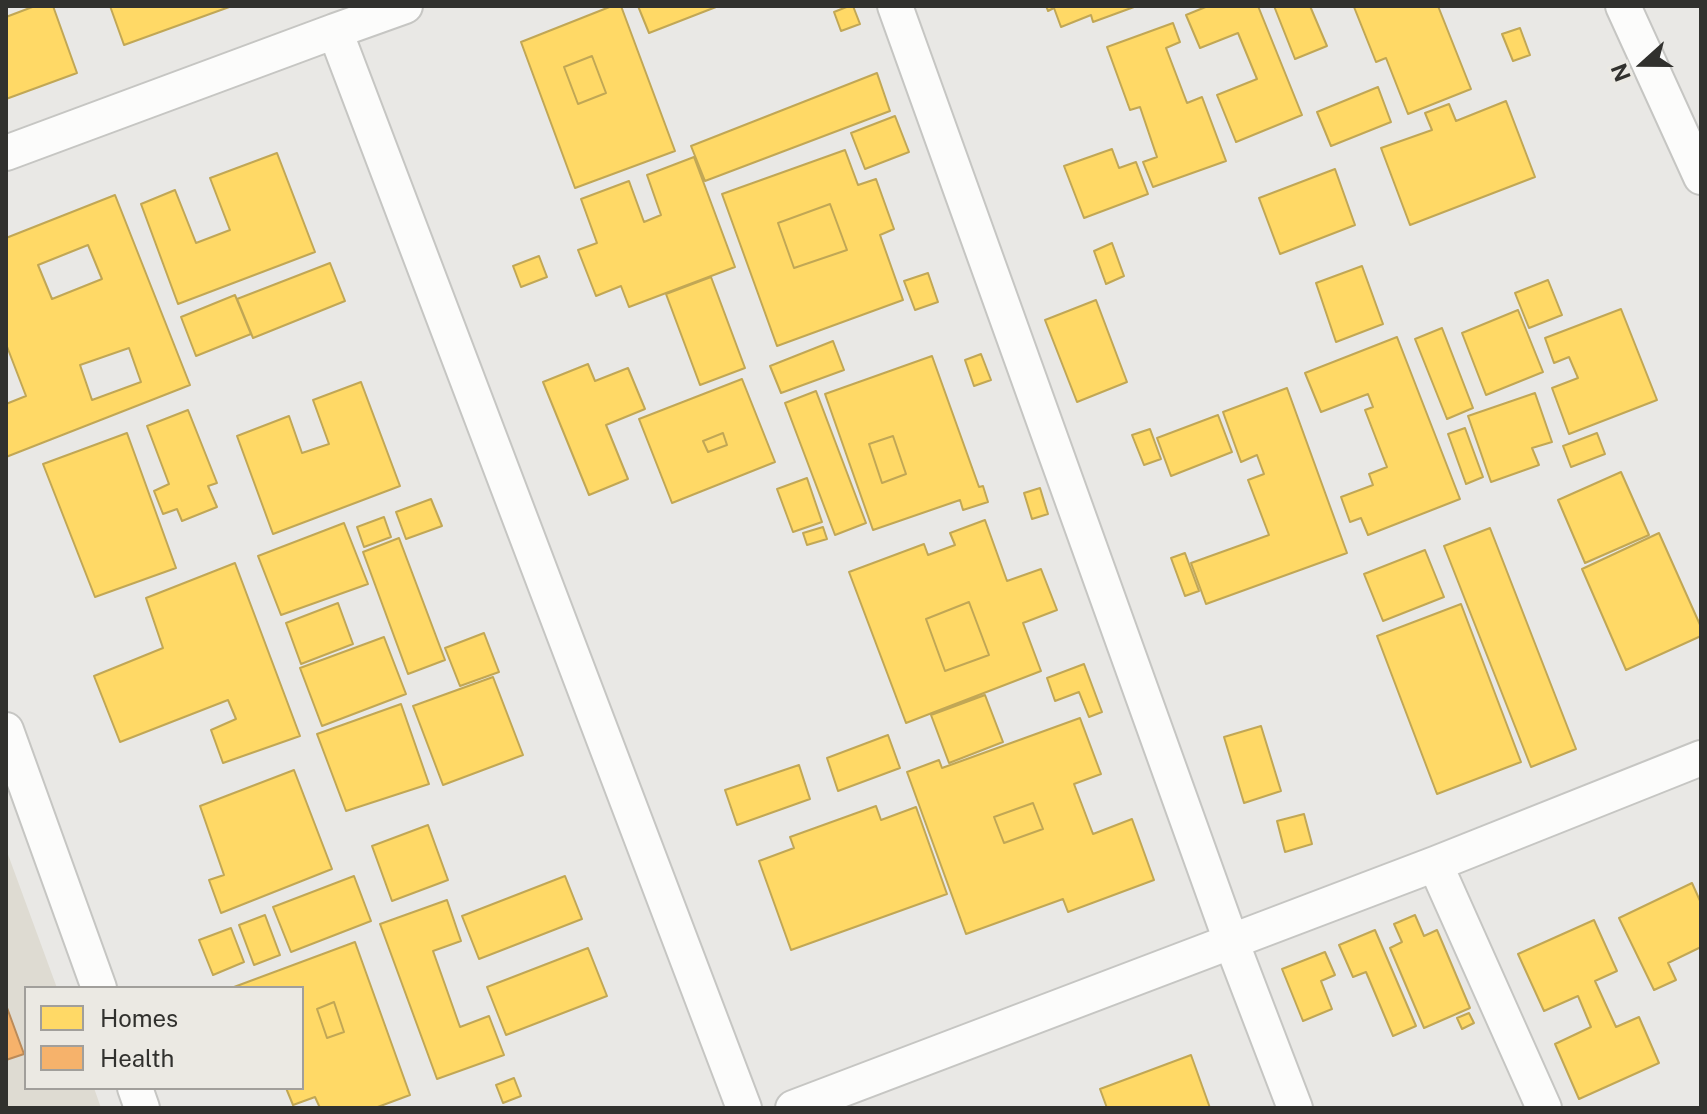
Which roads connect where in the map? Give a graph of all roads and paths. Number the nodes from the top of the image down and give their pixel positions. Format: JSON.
{"nodes":[{"id":1,"x":405,"y":6,"type":"edge"},
{"id":2,"x":895,"y":6,"type":"edge"},
{"id":3,"x":1623,"y":6,"type":"edge"},
{"id":4,"x":335,"y":31,"type":"junction"},
{"id":5,"x":6,"y":153,"type":"edge"},
{"id":6,"x":1701,"y":177,"type":"edge"},
{"id":7,"x":6,"y":730,"type":"edge"},
{"id":8,"x":1701,"y":758,"type":"edge"},
{"id":9,"x":1435,"y":864,"type":"junction"},
{"id":10,"x":1231,"y":941,"type":"junction"},
{"id":11,"x":98,"y":986,"type":"edge"},
{"id":12,"x":744,"y":1108,"type":"edge"},
{"id":13,"x":793,"y":1108,"type":"edge"},
{"id":14,"x":1295,"y":1108,"type":"edge"},
{"id":15,"x":1544,"y":1108,"type":"edge"}],
"edges":[{"from":1,"to":4,"type":"street"},
{"from":2,"to":10,"type":"street"},
{"from":3,"to":6,"type":"street"},
{"from":4,"to":5,"type":"street"},
{"from":4,"to":12,"type":"street"},
{"from":7,"to":11,"type":"street"},
{"from":8,"to":9,"type":"street"},
{"from":9,"to":10,"type":"street"},
{"from":9,"to":15,"type":"street"},
{"from":10,"to":13,"type":"street"},
{"from":10,"to":14,"type":"street"}]}
